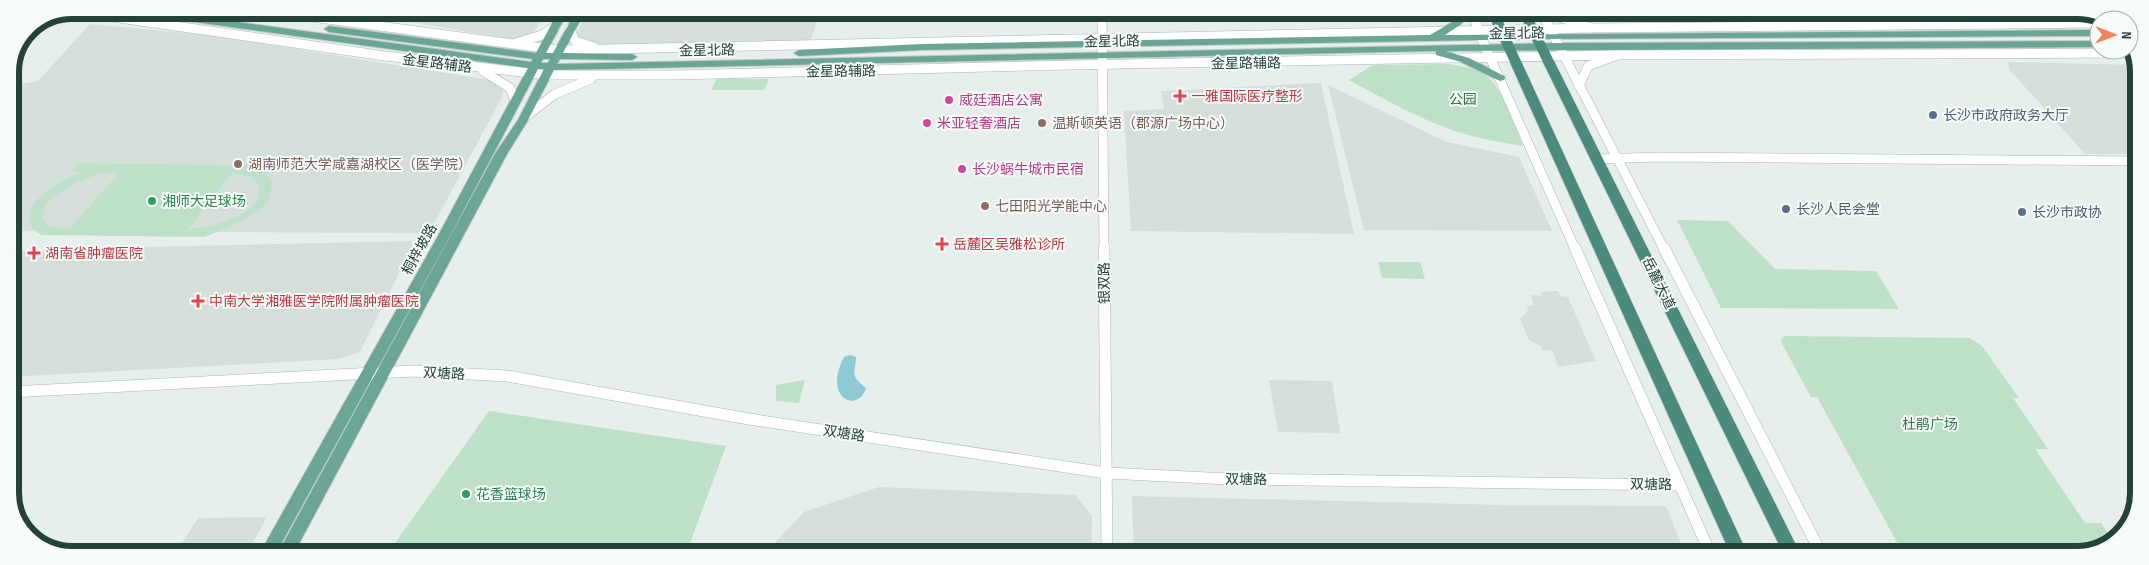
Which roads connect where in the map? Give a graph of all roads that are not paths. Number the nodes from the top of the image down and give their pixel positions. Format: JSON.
{"nodes":[{"id":1,"x":127,"y":19,"type":"edge"},
{"id":2,"x":201,"y":19,"type":"edge"},
{"id":3,"x":254,"y":19,"type":"edge"},
{"id":4,"x":325,"y":19,"type":"edge"},
{"id":5,"x":560,"y":19,"type":"edge"},
{"id":6,"x":576,"y":19,"type":"edge"},
{"id":7,"x":1102,"y":19,"type":"edge"},
{"id":8,"x":1461,"y":19,"type":"edge"},
{"id":9,"x":1475,"y":19,"type":"edge"},
{"id":10,"x":1496,"y":19,"type":"edge"},
{"id":11,"x":1526,"y":19,"type":"edge"},
{"id":12,"x":1545,"y":19,"type":"edge"},
{"id":13,"x":1563,"y":19,"type":"edge"},
{"id":14,"x":2089,"y":23,"type":"edge"},
{"id":15,"x":556,"y":26,"type":"junction"},
{"id":16,"x":1591,"y":28,"type":"junction"},
{"id":17,"x":570,"y":30,"type":"junction"},
{"id":18,"x":1441,"y":32,"type":"junction"},
{"id":19,"x":1551,"y":32,"type":"junction"},
{"id":20,"x":2089,"y":33,"type":"edge"},
{"id":21,"x":1480,"y":34,"type":"junction"},
{"id":22,"x":1538,"y":42,"type":"junction"},
{"id":23,"x":1506,"y":43,"type":"junction"},
{"id":24,"x":507,"y":44,"type":"junction"},
{"id":25,"x":1429,"y":44,"type":"junction"},
{"id":26,"x":2089,"y":44,"type":"edge"},
{"id":27,"x":1558,"y":46,"type":"junction"},
{"id":28,"x":1487,"y":48,"type":"junction"},
{"id":29,"x":604,"y":50,"type":"junction"},
{"id":30,"x":1102,"y":51,"type":"junction"},
{"id":31,"x":2089,"y":53,"type":"edge"},
{"id":32,"x":1617,"y":55,"type":"junction"},
{"id":33,"x":1564,"y":57,"type":"junction"},
{"id":34,"x":1491,"y":58,"type":"junction"},
{"id":35,"x":1460,"y":59,"type":"junction"},
{"id":36,"x":536,"y":61,"type":"junction"},
{"id":37,"x":553,"y":62,"type":"junction"},
{"id":38,"x":475,"y":68,"type":"junction"},
{"id":39,"x":602,"y":76,"type":"junction"},
{"id":40,"x":1500,"y":78,"type":"junction"},
{"id":41,"x":1579,"y":86,"type":"junction"},
{"id":42,"x":515,"y":101,"type":"junction"},
{"id":43,"x":523,"y":120,"type":"junction"},
{"id":44,"x":1618,"y":158,"type":"junction"},
{"id":45,"x":1597,"y":159,"type":"junction"},
{"id":46,"x":2130,"y":161,"type":"edge"},
{"id":47,"x":368,"y":373,"type":"junction"},
{"id":48,"x":383,"y":373,"type":"junction"},
{"id":49,"x":19,"y":392,"type":"edge"},
{"id":50,"x":1106,"y":473,"type":"junction"},
{"id":51,"x":1680,"y":485,"type":"junction"},
{"id":52,"x":272,"y":546,"type":"edge"},
{"id":53,"x":290,"y":546,"type":"edge"},
{"id":54,"x":1107,"y":546,"type":"edge"},
{"id":55,"x":1707,"y":546,"type":"edge"},
{"id":56,"x":1736,"y":546,"type":"edge"},
{"id":57,"x":1789,"y":546,"type":"edge"},
{"id":58,"x":1817,"y":546,"type":"edge"}],
"edges":[{"from":1,"to":38,"type":"street","name":"金星路辅路"},
{"from":2,"to":36,"type":"main road","name":"金星北路"},
{"from":3,"to":36,"type":"main road","name":"金星北路"},
{"from":4,"to":24,"type":"street","name":"金星路辅路"},
{"from":5,"to":15,"type":"main road","name":"桐梓坡路"},
{"from":6,"to":17,"type":"main road","name":"桐梓坡路"},
{"from":7,"to":30,"type":"street","name":"银双路"},
{"from":8,"to":18,"type":"main road"},
{"from":9,"to":21,"type":"street"},
{"from":10,"to":23,"type":"highway"},
{"from":11,"to":22,"type":"highway","name":"岳麓大道"},
{"from":12,"to":19,"type":"street"},
{"from":13,"to":16,"type":"street"},
{"from":14,"to":16,"type":"street"},
{"from":15,"to":24,"type":"street"},
{"from":15,"to":36,"type":"main road","name":"桐梓坡路"},
{"from":16,"to":19,"type":"street"},
{"from":17,"to":29,"type":"street"},
{"from":17,"to":37,"type":"main road","name":"桐梓坡路"},
{"from":18,"to":21,"type":"street","name":"金星路辅路"},
{"from":18,"to":25,"type":"main road"},
{"from":18,"to":30,"type":"street","name":"金星路辅路"},
{"from":19,"to":20,"type":"main road","name":"金星北路"},
{"from":19,"to":22,"type":"main road","name":"金星北路"},
{"from":19,"to":27,"type":"street"},
{"from":21,"to":23,"type":"main road","name":"金星北路"},
{"from":21,"to":25,"type":"main road","name":"金星北路"},
{"from":21,"to":28,"type":"street"},
{"from":22,"to":23,"type":"main road","name":"金星北路"},
{"from":22,"to":23,"type":"street","name":"金星路辅路"},
{"from":22,"to":27,"type":"main road","name":"金星北路"},
{"from":22,"to":33,"type":"street","name":"金星路辅路"},
{"from":22,"to":45,"type":"highway","name":"岳麓大道"},
{"from":23,"to":28,"type":"main road","name":"金星北路"},
{"from":23,"to":34,"type":"street","name":"金星路辅路"},
{"from":23,"to":56,"type":"highway"},
{"from":24,"to":36,"type":"street","name":"金星路辅路"},
{"from":25,"to":28,"type":"main road","name":"金星北路"},
{"from":25,"to":30,"type":"main road","name":"金星北路"},
{"from":25,"to":35,"type":"main road"},
{"from":26,"to":27,"type":"main road","name":"金星北路"},
{"from":27,"to":33,"type":"street"},
{"from":28,"to":34,"type":"street"},
{"from":29,"to":30,"type":"street","name":"金星路辅路"},
{"from":29,"to":37,"type":"street","name":"金星路辅路"},
{"from":30,"to":35,"type":"street","name":"金星路辅路"},
{"from":30,"to":37,"type":"main road","name":"金星北路"},
{"from":30,"to":39,"type":"street","name":"金星路辅路"},
{"from":30,"to":50,"type":"street","name":"银双路"},
{"from":31,"to":32,"type":"street","name":"金星路辅路"},
{"from":32,"to":33,"type":"street","name":"金星路辅路"},
{"from":32,"to":41,"type":"street"},
{"from":33,"to":41,"type":"street"},
{"from":34,"to":35,"type":"street","name":"金星路辅路"},
{"from":34,"to":40,"type":"street"},
{"from":35,"to":40,"type":"main road"},
{"from":36,"to":37,"type":"main road","name":"金星北路"},
{"from":36,"to":37,"type":"street","name":"金星路辅路"},
{"from":36,"to":38,"type":"street","name":"金星路辅路"},
{"from":36,"to":42,"type":"main road","name":"桐梓坡路"},
{"from":37,"to":39,"type":"street","name":"金星路辅路"},
{"from":37,"to":43,"type":"main road","name":"桐梓坡路"},
{"from":38,"to":42,"type":"street"},
{"from":39,"to":43,"type":"street"},
{"from":40,"to":51,"type":"street"},
{"from":41,"to":44,"type":"street"},
{"from":42,"to":47,"type":"main road","name":"桐梓坡路"},
{"from":43,"to":48,"type":"main road","name":"桐梓坡路"},
{"from":44,"to":45,"type":"street"},
{"from":44,"to":46,"type":"street"},
{"from":44,"to":58,"type":"street"},
{"from":45,"to":57,"type":"highway","name":"岳麓大道"},
{"from":47,"to":48,"type":"street","name":"双塘路"},
{"from":47,"to":49,"type":"street","name":"双塘路"},
{"from":47,"to":52,"type":"main road","name":"桐梓坡路"},
{"from":48,"to":50,"type":"street","name":"双塘路"},
{"from":48,"to":53,"type":"main road","name":"桐梓坡路"},
{"from":50,"to":51,"type":"street","name":"双塘路"},
{"from":50,"to":54,"type":"street","name":"银双路"},
{"from":51,"to":55,"type":"street"}]}
